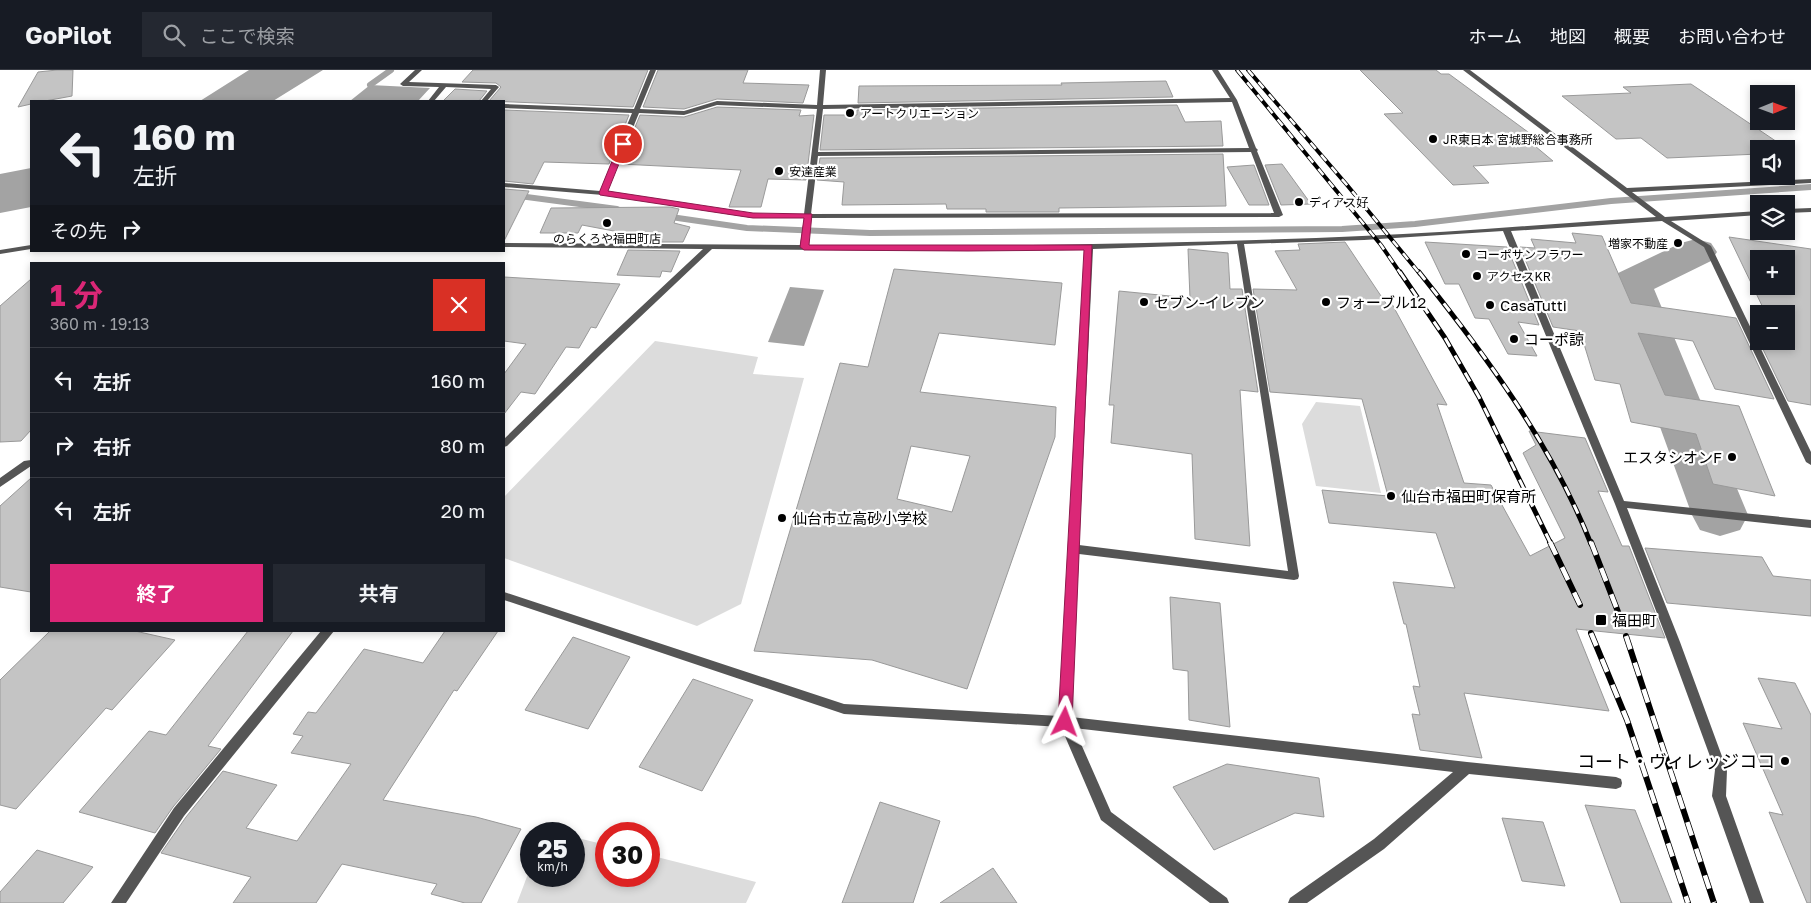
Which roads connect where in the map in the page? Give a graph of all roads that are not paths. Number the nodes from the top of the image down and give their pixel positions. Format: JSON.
{"nodes":[{"id":1,"x":418,"y":70,"type":"edge"},
{"id":2,"x":653,"y":70,"type":"edge"},
{"id":3,"x":823,"y":70,"type":"edge"},
{"id":4,"x":1215,"y":70,"type":"edge"},
{"id":5,"x":1466,"y":70,"type":"edge"},
{"id":6,"x":444,"y":85,"type":"junction"},
{"id":7,"x":432,"y":100,"type":"edge"},
{"id":8,"x":485,"y":100,"type":"edge"},
{"id":9,"x":1234,"y":100,"type":"junction"},
{"id":10,"x":505,"y":106,"type":"edge"},
{"id":11,"x":820,"y":107,"type":"junction"},
{"id":12,"x":637,"y":112,"type":"junction"},
{"id":13,"x":1254,"y":150,"type":"junction"},
{"id":14,"x":815,"y":154,"type":"junction"},
{"id":15,"x":1811,"y":181,"type":"edge"},
{"id":16,"x":505,"y":185,"type":"edge"},
{"id":17,"x":1628,"y":191,"type":"junction"},
{"id":18,"x":603,"y":193,"type":"junction"},
{"id":19,"x":1811,"y":210,"type":"edge"},
{"id":20,"x":1795,"y":211,"type":"edge"},
{"id":21,"x":1750,"y":214,"type":"edge"},
{"id":22,"x":809,"y":219,"type":"junction"},
{"id":23,"x":1663,"y":219,"type":"junction"},
{"id":24,"x":1506,"y":229,"type":"junction"},
{"id":25,"x":1240,"y":242,"type":"junction"},
{"id":26,"x":805,"y":243,"type":"junction"},
{"id":27,"x":505,"y":245,"type":"edge"},
{"id":28,"x":710,"y":246,"type":"junction"},
{"id":29,"x":30,"y":247,"type":"edge"},
{"id":30,"x":1089,"y":247,"type":"junction"},
{"id":31,"x":0,"y":252,"type":"edge"},
{"id":32,"x":505,"y":443,"type":"edge"},
{"id":33,"x":1811,"y":462,"type":"edge"},
{"id":34,"x":30,"y":463,"type":"edge"},
{"id":35,"x":0,"y":483,"type":"edge"},
{"id":36,"x":1620,"y":504,"type":"junction"},
{"id":37,"x":1811,"y":524,"type":"edge"},
{"id":38,"x":1075,"y":550,"type":"junction"},
{"id":39,"x":505,"y":596,"type":"edge"},
{"id":40,"x":327,"y":632,"type":"edge"},
{"id":41,"x":1065,"y":722,"type":"junction"},
{"id":42,"x":1467,"y":768,"type":"junction"},
{"id":43,"x":1616,"y":783,"type":"dead end"},
{"id":44,"x":118,"y":903,"type":"edge"},
{"id":45,"x":1222,"y":903,"type":"edge"},
{"id":46,"x":1295,"y":903,"type":"edge"},
{"id":47,"x":1757,"y":903,"type":"edge"}],
"edges":[{"from":1,"to":6,"type":"street"},
{"from":2,"to":12,"type":"street"},
{"from":3,"to":11,"type":"street"},
{"from":4,"to":9,"type":"street"},
{"from":5,"to":17,"type":"street"},
{"from":6,"to":7,"type":"street"},
{"from":6,"to":8,"type":"street"},
{"from":9,"to":11,"type":"street"},
{"from":9,"to":13,"type":"street"},
{"from":10,"to":12,"type":"street"},
{"from":11,"to":12,"type":"street"},
{"from":11,"to":14,"type":"street"},
{"from":12,"to":18,"type":"street"},
{"from":13,"to":14,"type":"street"},
{"from":13,"to":22,"type":"street"},
{"from":14,"to":22,"type":"street"},
{"from":15,"to":17,"type":"street"},
{"from":16,"to":18,"type":"street"},
{"from":17,"to":23,"type":"street"},
{"from":18,"to":22,"type":"street"},
{"from":19,"to":20,"type":"street"},
{"from":21,"to":23,"type":"street"},
{"from":22,"to":26,"type":"street"},
{"from":23,"to":24,"type":"street"},
{"from":23,"to":33,"type":"street"},
{"from":24,"to":25,"type":"street"},
{"from":24,"to":36,"type":"street"},
{"from":25,"to":30,"type":"street"},
{"from":25,"to":38,"type":"street"},
{"from":26,"to":28,"type":"street"},
{"from":26,"to":30,"type":"street"},
{"from":27,"to":28,"type":"street"},
{"from":28,"to":32,"type":"street"},
{"from":29,"to":31,"type":"street"},
{"from":30,"to":38,"type":"street"},
{"from":34,"to":35,"type":"street"},
{"from":36,"to":37,"type":"street"},
{"from":36,"to":47,"type":"street"},
{"from":38,"to":41,"type":"street"},
{"from":39,"to":41,"type":"street"},
{"from":40,"to":44,"type":"street"},
{"from":41,"to":42,"type":"street"},
{"from":41,"to":45,"type":"street"},
{"from":42,"to":43,"type":"street"},
{"from":42,"to":46,"type":"street"}]}
